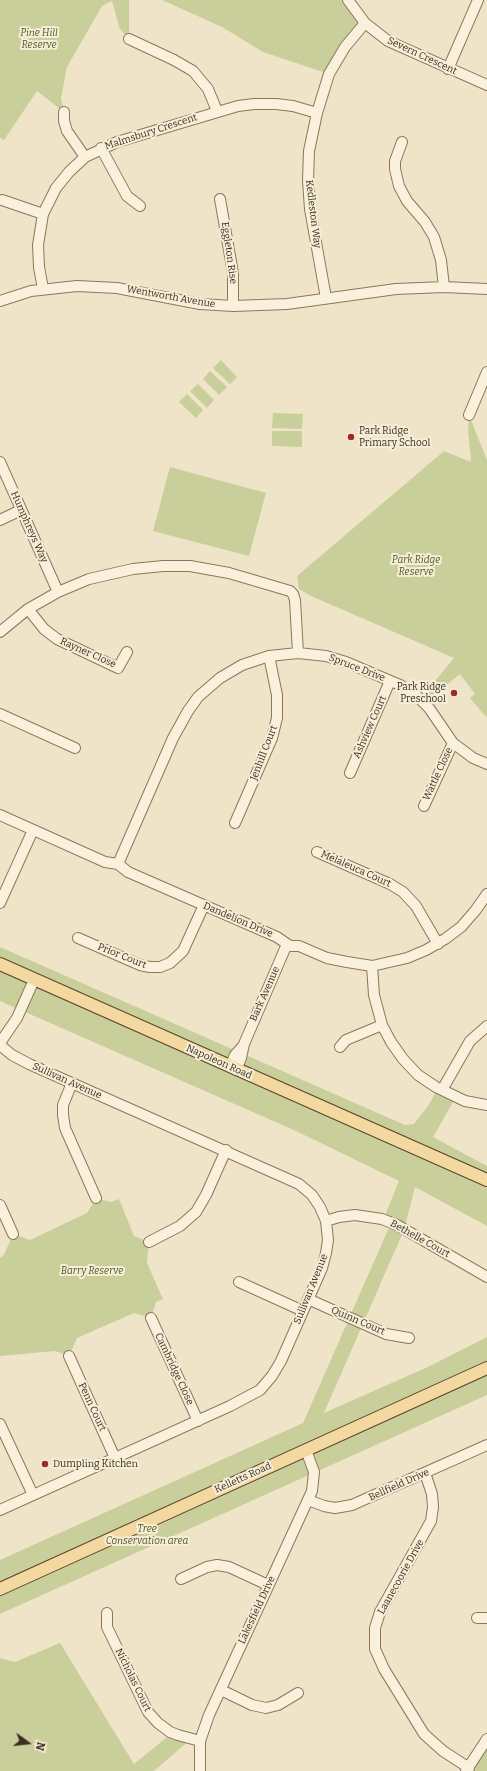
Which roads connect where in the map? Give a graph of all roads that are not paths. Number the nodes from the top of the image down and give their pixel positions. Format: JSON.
{"nodes":[{"id":1,"x":348,"y":0,"type":"edge"},
{"id":2,"x":478,"y":0,"type":"edge"},
{"id":3,"x":365,"y":23,"type":"junction"},
{"id":4,"x":129,"y":39,"type":"dead end"},
{"id":5,"x":448,"y":68,"type":"junction"},
{"id":6,"x":487,"y":85,"type":"edge"},
{"id":7,"x":217,"y":111,"type":"junction"},
{"id":8,"x":64,"y":112,"type":"dead end"},
{"id":9,"x":317,"y":113,"type":"junction"},
{"id":10,"x":402,"y":142,"type":"dead end"},
{"id":11,"x":101,"y":148,"type":"junction"},
{"id":12,"x":85,"y":157,"type":"junction"},
{"id":13,"x":220,"y":199,"type":"dead end"},
{"id":14,"x":2,"y":200,"type":"dead end"},
{"id":15,"x":140,"y":206,"type":"dead end"},
{"id":16,"x":43,"y":214,"type":"junction"},
{"id":17,"x":444,"y":287,"type":"junction"},
{"id":18,"x":43,"y":289,"type":"junction"},
{"id":19,"x":487,"y":289,"type":"edge"},
{"id":20,"x":326,"y":298,"type":"junction"},
{"id":21,"x":0,"y":301,"type":"edge"},
{"id":22,"x":233,"y":306,"type":"junction"},
{"id":23,"x":487,"y":372,"type":"edge"},
{"id":24,"x":469,"y":415,"type":"dead end"},
{"id":25,"x":0,"y":462,"type":"edge"},
{"id":26,"x":21,"y":510,"type":"junction"},
{"id":27,"x":0,"y":520,"type":"edge"},
{"id":28,"x":58,"y":592,"type":"junction"},
{"id":29,"x":28,"y":609,"type":"junction"},
{"id":30,"x":0,"y":632,"type":"edge"},
{"id":31,"x":127,"y":652,"type":"dead end"},
{"id":32,"x":298,"y":652,"type":"junction"},
{"id":33,"x":269,"y":656,"type":"junction"},
{"id":34,"x":390,"y":681,"type":"junction"},
{"id":35,"x":0,"y":714,"type":"edge"},
{"id":36,"x":453,"y":743,"type":"junction"},
{"id":37,"x":75,"y":748,"type":"dead end"},
{"id":38,"x":487,"y":764,"type":"edge"},
{"id":39,"x":350,"y":773,"type":"dead end"},
{"id":40,"x":424,"y":806,"type":"dead end"},
{"id":41,"x":0,"y":816,"type":"edge"},
{"id":42,"x":235,"y":823,"type":"dead end"},
{"id":43,"x":32,"y":830,"type":"junction"},
{"id":44,"x":317,"y":852,"type":"dead end"},
{"id":45,"x":118,"y":864,"type":"junction"},
{"id":46,"x":487,"y":894,"type":"edge"},
{"id":47,"x":0,"y":903,"type":"edge"},
{"id":48,"x":204,"y":905,"type":"junction"},
{"id":49,"x":78,"y":938,"type":"dead end"},
{"id":50,"x":287,"y":944,"type":"junction"},
{"id":51,"x":438,"y":944,"type":"junction"},
{"id":52,"x":0,"y":964,"type":"edge"},
{"id":53,"x":372,"y":966,"type":"junction"},
{"id":54,"x":34,"y":980,"type":"junction"},
{"id":55,"x":382,"y":1025,"type":"junction"},
{"id":56,"x":487,"y":1026,"type":"edge"},
{"id":57,"x":0,"y":1044,"type":"edge"},
{"id":58,"x":340,"y":1047,"type":"dead end"},
{"id":59,"x":233,"y":1068,"type":"junction"},
{"id":60,"x":72,"y":1083,"type":"junction"},
{"id":61,"x":442,"y":1090,"type":"junction"},
{"id":62,"x":487,"y":1105,"type":"edge"},
{"id":63,"x":226,"y":1150,"type":"junction"},
{"id":64,"x":439,"y":1158,"type":"junction"},
{"id":65,"x":487,"y":1180,"type":"edge"},
{"id":66,"x":487,"y":1188,"type":"edge"},
{"id":67,"x":96,"y":1198,"type":"dead end"},
{"id":68,"x":0,"y":1205,"type":"edge"},
{"id":69,"x":326,"y":1221,"type":"junction"},
{"id":70,"x":13,"y":1234,"type":"dead end"},
{"id":71,"x":149,"y":1242,"type":"dead end"},
{"id":72,"x":487,"y":1277,"type":"edge"},
{"id":73,"x":239,"y":1282,"type":"dead end"},
{"id":74,"x":308,"y":1299,"type":"junction"},
{"id":75,"x":303,"y":1311,"type":"junction"},
{"id":76,"x":151,"y":1318,"type":"dead end"},
{"id":77,"x":409,"y":1338,"type":"dead end"},
{"id":78,"x":69,"y":1356,"type":"dead end"},
{"id":79,"x":487,"y":1368,"type":"edge"},
{"id":80,"x":198,"y":1421,"type":"junction"},
{"id":81,"x":0,"y":1424,"type":"edge"},
{"id":82,"x":487,"y":1445,"type":"edge"},
{"id":83,"x":306,"y":1450,"type":"junction"},
{"id":84,"x":115,"y":1458,"type":"junction"},
{"id":85,"x":425,"y":1473,"type":"junction"},
{"id":86,"x":33,"y":1495,"type":"junction"},
{"id":87,"x":308,"y":1500,"type":"junction"},
{"id":88,"x":0,"y":1510,"type":"edge"},
{"id":89,"x":181,"y":1579,"type":"dead end"},
{"id":90,"x":268,"y":1585,"type":"junction"},
{"id":91,"x":0,"y":1589,"type":"edge"},
{"id":92,"x":107,"y":1613,"type":"dead end"},
{"id":93,"x":221,"y":1690,"type":"junction"},
{"id":94,"x":298,"y":1693,"type":"dead end"},
{"id":95,"x":487,"y":1739,"type":"edge"},
{"id":96,"x":200,"y":1741,"type":"junction"},
{"id":97,"x":468,"y":1769,"type":"edge"},
{"id":98,"x":200,"y":1771,"type":"edge"}],
"edges":[{"from":1,"to":3,"type":"street","name":"Severn Crescent"},
{"from":2,"to":5,"type":"street"},
{"from":3,"to":5,"type":"street","name":"Severn Crescent"},
{"from":3,"to":9,"type":"street","name":"Kedleston Way"},
{"from":4,"to":7,"type":"street"},
{"from":5,"to":6,"type":"street","name":"Severn Crescent"},
{"from":7,"to":9,"type":"street","name":"Malmsbury Crescent"},
{"from":7,"to":11,"type":"street","name":"Malmsbury Crescent"},
{"from":8,"to":12,"type":"street"},
{"from":9,"to":20,"type":"street","name":"Kedleston Way"},
{"from":10,"to":17,"type":"street"},
{"from":11,"to":12,"type":"street","name":"Malmsbury Crescent"},
{"from":11,"to":15,"type":"street"},
{"from":12,"to":16,"type":"street","name":"Malmsbury Crescent"},
{"from":13,"to":22,"type":"street","name":"Eggleton Rise"},
{"from":14,"to":16,"type":"street"},
{"from":16,"to":18,"type":"street","name":"Malmsbury Crescent"},
{"from":17,"to":19,"type":"street","name":"Wentworth Avenue"},
{"from":17,"to":20,"type":"street","name":"Wentworth Avenue"},
{"from":18,"to":21,"type":"street","name":"Wentworth Avenue"},
{"from":18,"to":22,"type":"street","name":"Wentworth Avenue"},
{"from":20,"to":22,"type":"street","name":"Wentworth Avenue"},
{"from":23,"to":24,"type":"street"},
{"from":25,"to":26,"type":"street","name":"Humphreys Way"},
{"from":26,"to":27,"type":"street"},
{"from":26,"to":28,"type":"street","name":"Humphreys Way"},
{"from":28,"to":29,"type":"street"},
{"from":28,"to":32,"type":"street"},
{"from":29,"to":30,"type":"street"},
{"from":29,"to":31,"type":"street","name":"Rayner Close"},
{"from":32,"to":33,"type":"street","name":"Spruce Drive"},
{"from":32,"to":34,"type":"street","name":"Spruce Drive"},
{"from":33,"to":42,"type":"street","name":"Jenhill Court"},
{"from":33,"to":45,"type":"street","name":"Spruce Drive"},
{"from":34,"to":36,"type":"street","name":"Spruce Drive"},
{"from":34,"to":39,"type":"street","name":"Ashview Court"},
{"from":35,"to":37,"type":"street"},
{"from":36,"to":38,"type":"street","name":"Spruce Drive"},
{"from":36,"to":40,"type":"street","name":"Wattle Close"},
{"from":41,"to":43,"type":"street","name":"Dandelion Drive"},
{"from":43,"to":45,"type":"street","name":"Dandelion Drive"},
{"from":43,"to":47,"type":"street"},
{"from":44,"to":51,"type":"street","name":"Melaleuca Court"},
{"from":45,"to":48,"type":"street","name":"Dandelion Drive"},
{"from":46,"to":51,"type":"street","name":"Dandelion Drive"},
{"from":48,"to":49,"type":"street","name":"Prior Court"},
{"from":48,"to":50,"type":"street","name":"Dandelion Drive"},
{"from":50,"to":53,"type":"street","name":"Dandelion Drive"},
{"from":50,"to":59,"type":"street","name":"Bark Avenue"},
{"from":51,"to":53,"type":"street","name":"Dandelion Drive"},
{"from":52,"to":54,"type":"main road","name":"Napoleon Road"},
{"from":53,"to":55,"type":"street"},
{"from":54,"to":57,"type":"street"},
{"from":54,"to":59,"type":"main road","name":"Napoleon Road"},
{"from":55,"to":58,"type":"street"},
{"from":55,"to":61,"type":"street"},
{"from":56,"to":61,"type":"street"},
{"from":57,"to":60,"type":"street","name":"Sullivan Avenue"},
{"from":59,"to":64,"type":"main road","name":"Napoleon Road"},
{"from":60,"to":63,"type":"street","name":"Sullivan Avenue"},
{"from":60,"to":67,"type":"street"},
{"from":61,"to":62,"type":"street"},
{"from":63,"to":69,"type":"street","name":"Sullivan Avenue"},
{"from":63,"to":71,"type":"street"},
{"from":64,"to":65,"type":"main road","name":"Napoleon Road"},
{"from":64,"to":66,"type":"main road","name":"Napoleon Road"},
{"from":68,"to":70,"type":"street"},
{"from":69,"to":72,"type":"street","name":"Bethelle Court"},
{"from":69,"to":74,"type":"street","name":"Sullivan Avenue"},
{"from":73,"to":75,"type":"street"},
{"from":74,"to":75,"type":"street","name":"Sullivan Avenue"},
{"from":74,"to":77,"type":"street","name":"Quinn Court"},
{"from":75,"to":80,"type":"street","name":"Sullivan Avenue"},
{"from":76,"to":80,"type":"street","name":"Cambridge Close"},
{"from":78,"to":84,"type":"street","name":"Penn Court"},
{"from":79,"to":83,"type":"main road","name":"Kelletts Road"},
{"from":80,"to":84,"type":"street","name":"Sullivan Avenue"},
{"from":81,"to":86,"type":"street"},
{"from":82,"to":85,"type":"street","name":"Bellfield Drive"},
{"from":83,"to":87,"type":"street","name":"Lakesfield Drive"},
{"from":83,"to":91,"type":"main road","name":"Kelletts Road"},
{"from":84,"to":86,"type":"street","name":"Sullivan Avenue"},
{"from":85,"to":87,"type":"street","name":"Bellfield Drive"},
{"from":85,"to":97,"type":"street","name":"Laanecoorie Drive"},
{"from":86,"to":88,"type":"street","name":"Sullivan Avenue"},
{"from":87,"to":90,"type":"street","name":"Lakesfield Drive"},
{"from":89,"to":90,"type":"street"},
{"from":90,"to":93,"type":"street","name":"Lakesfield Drive"},
{"from":92,"to":96,"type":"street","name":"Nicholas Court"},
{"from":93,"to":94,"type":"street"},
{"from":93,"to":96,"type":"street","name":"Lakesfield Drive"},
{"from":95,"to":97,"type":"street"},
{"from":96,"to":98,"type":"street","name":"Lakesfield Drive"}]}
